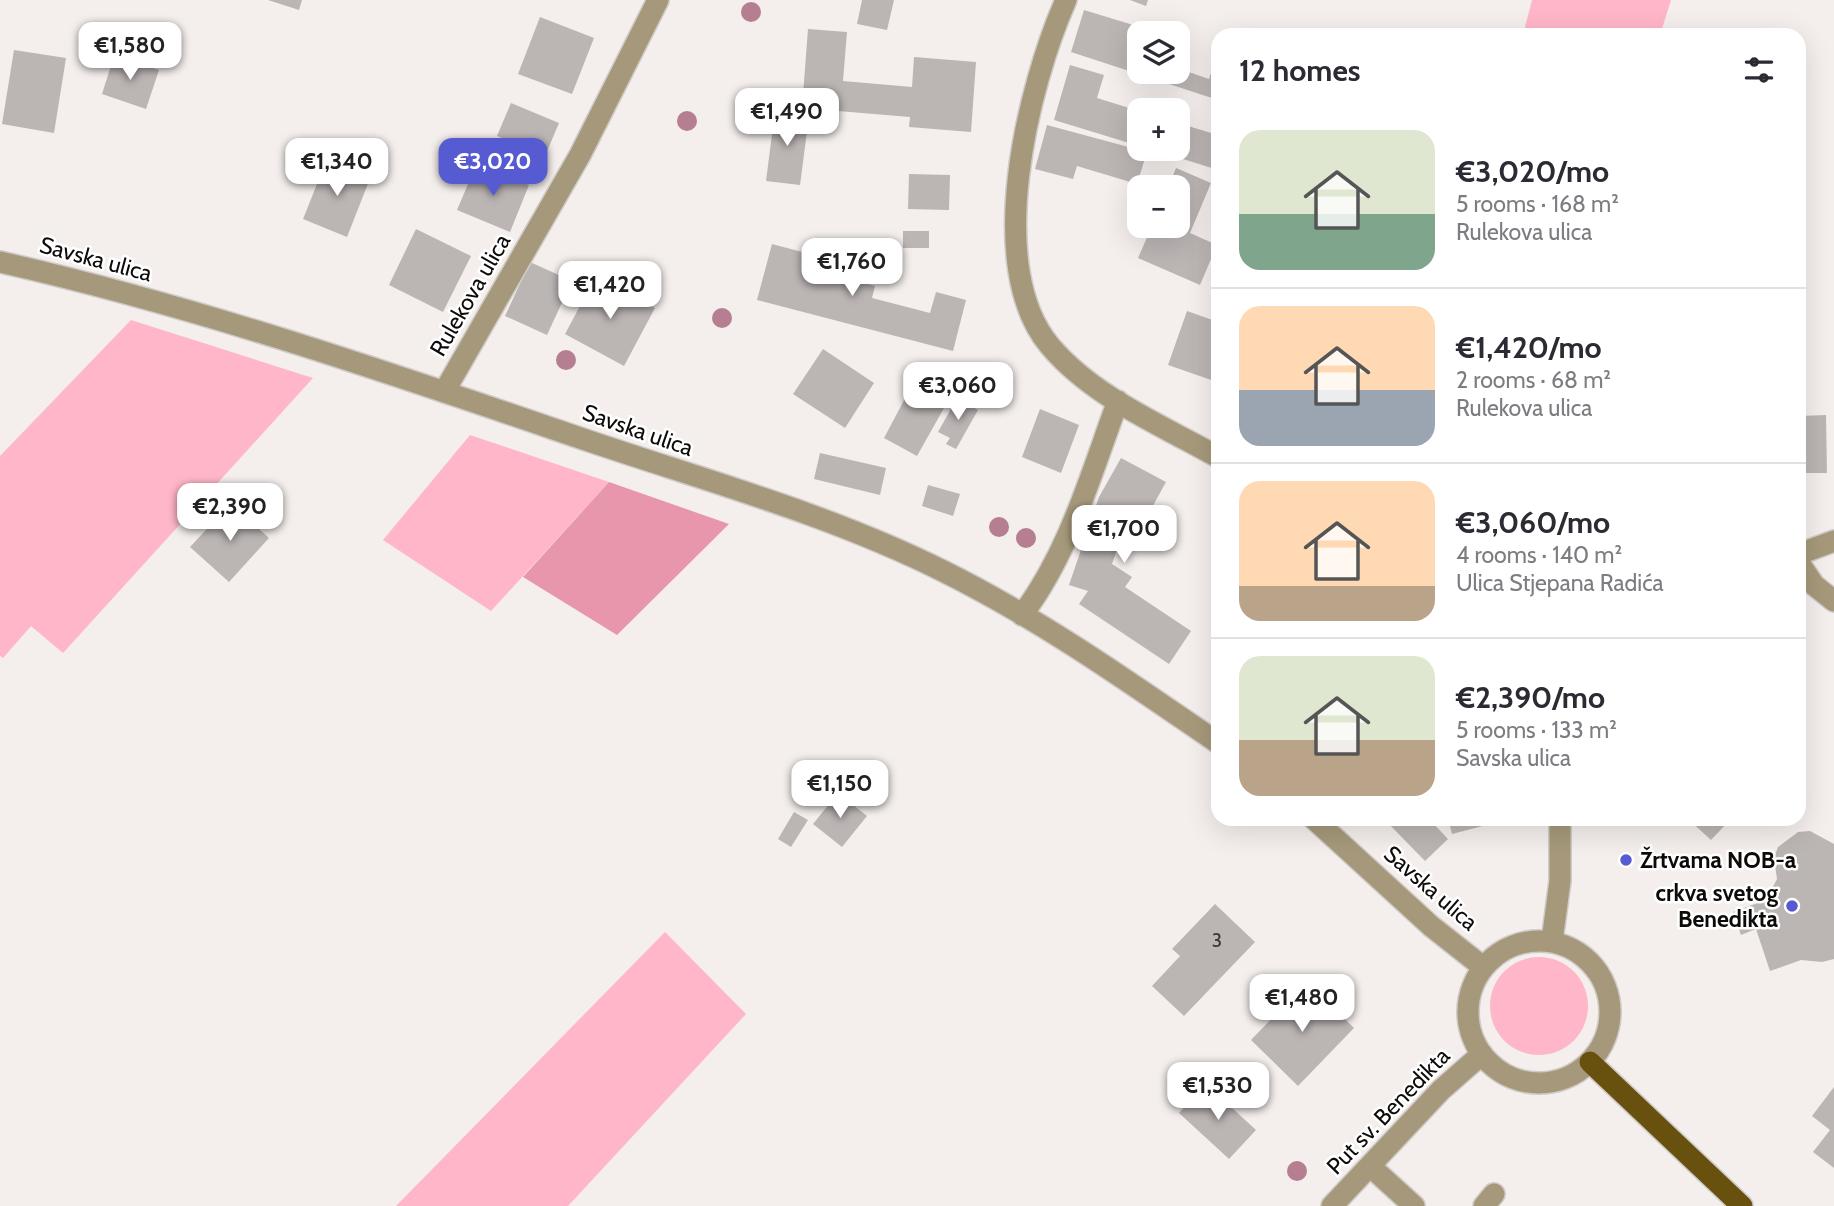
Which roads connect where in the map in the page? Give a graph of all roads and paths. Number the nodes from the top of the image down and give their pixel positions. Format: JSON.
{"nodes":[{"id":1,"x":658,"y":0,"type":"edge"},
{"id":2,"x":1066,"y":0,"type":"edge"},
{"id":3,"x":0,"y":262,"type":"edge"},
{"id":4,"x":444,"y":392,"type":"junction"},
{"id":5,"x":1118,"y":401,"type":"junction"},
{"id":6,"x":1211,"y":453,"type":"edge"},
{"id":7,"x":1834,"y":541,"type":"edge"},
{"id":8,"x":1806,"y":551,"type":"edge"},
{"id":9,"x":1806,"y":573,"type":"edge"},
{"id":10,"x":1834,"y":601,"type":"edge"},
{"id":11,"x":1022,"y":615,"type":"junction"},
{"id":12,"x":1211,"y":738,"type":"edge"},
{"id":13,"x":1322,"y":826,"type":"edge"},
{"id":14,"x":1560,"y":826,"type":"edge"},
{"id":15,"x":1552,"y":941,"type":"junction"},
{"id":16,"x":1483,"y":967,"type":"junction"},
{"id":17,"x":1482,"y":1054,"type":"junction"},
{"id":18,"x":1590,"y":1062,"type":"junction"},
{"id":19,"x":1370,"y":1166,"type":"junction"},
{"id":20,"x":1332,"y":1206,"type":"edge"},
{"id":21,"x":1414,"y":1206,"type":"edge"},
{"id":22,"x":1742,"y":1206,"type":"edge"}],
"edges":[{"from":1,"to":4,"type":"street","name":"Rulekova ulica"},
{"from":2,"to":5,"type":"street"},
{"from":3,"to":4,"type":"street","name":"Savska ulica"},
{"from":4,"to":11,"type":"street","name":"Savska ulica"},
{"from":5,"to":6,"type":"street"},
{"from":5,"to":11,"type":"street"},
{"from":7,"to":8,"type":"street"},
{"from":9,"to":10,"type":"street"},
{"from":11,"to":12,"type":"street","name":"Savska ulica"},
{"from":13,"to":16,"type":"street","name":"Savska ulica"},
{"from":14,"to":15,"type":"street"},
{"from":15,"to":16,"type":"street"},
{"from":15,"to":18,"type":"street"},
{"from":16,"to":17,"type":"street"},
{"from":17,"to":18,"type":"street"},
{"from":17,"to":19,"type":"street","name":"Put sv. Benedikta"},
{"from":18,"to":22,"type":"main road"},
{"from":19,"to":20,"type":"street","name":"Put sv. Benedikta"},
{"from":19,"to":21,"type":"street"}]}
